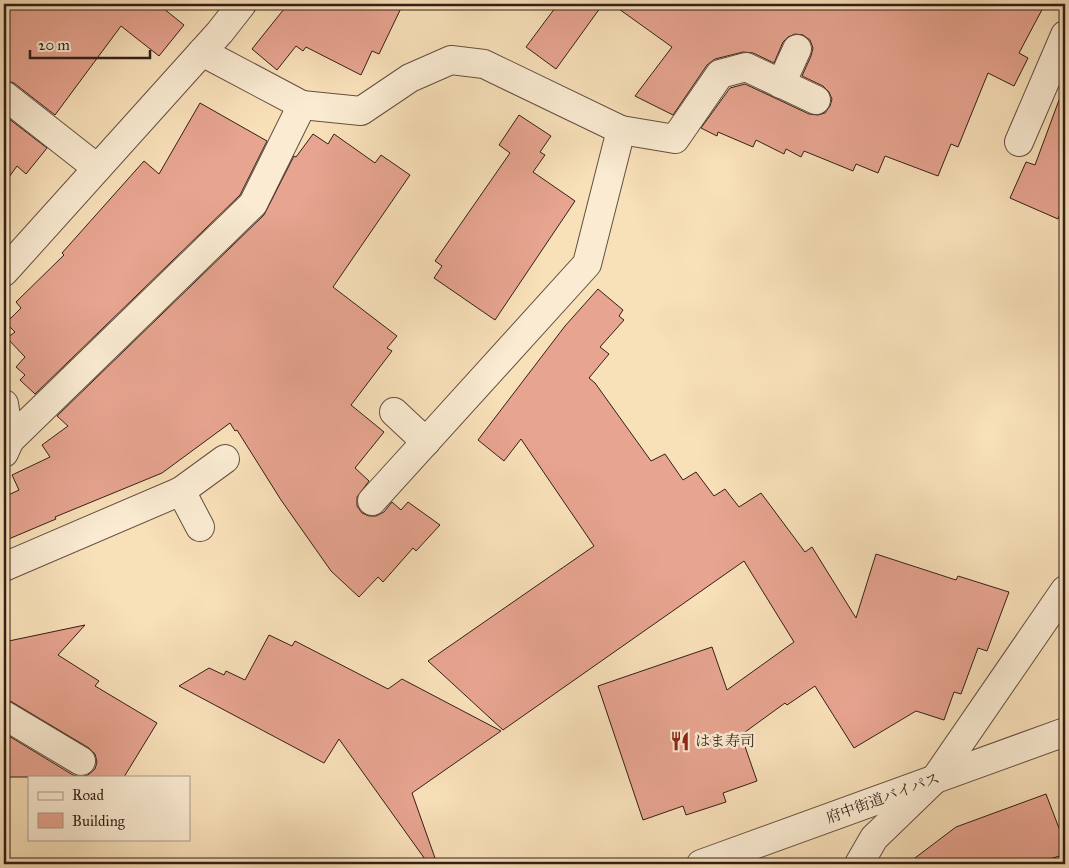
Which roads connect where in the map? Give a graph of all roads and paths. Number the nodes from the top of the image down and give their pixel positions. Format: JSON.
{"nodes":[{"id":1,"x":242,"y":4,"type":"edge"},
{"id":2,"x":1065,"y":35,"type":"edge"},
{"id":3,"x":797,"y":49,"type":"dead end"},
{"id":4,"x":202,"y":52,"type":"junction"},
{"id":5,"x":1058,"y":70,"type":"edge"},
{"id":6,"x":781,"y":84,"type":"junction"},
{"id":7,"x":4,"y":95,"type":"edge"},
{"id":8,"x":816,"y":100,"type":"dead end"},
{"id":9,"x":302,"y":105,"type":"junction"},
{"id":10,"x":621,"y":130,"type":"junction"},
{"id":11,"x":1019,"y":142,"type":"dead end"},
{"id":12,"x":97,"y":168,"type":"junction"},
{"id":13,"x":4,"y":272,"type":"edge"},
{"id":14,"x":4,"y":404,"type":"edge"},
{"id":15,"x":394,"y":412,"type":"dead end"},
{"id":16,"x":426,"y":442,"type":"junction"},
{"id":17,"x":7,"y":446,"type":"edge"},
{"id":18,"x":226,"y":459,"type":"dead end"},
{"id":19,"x":181,"y":491,"type":"junction"},
{"id":20,"x":372,"y":501,"type":"dead end"},
{"id":21,"x":200,"y":527,"type":"dead end"},
{"id":22,"x":4,"y":568,"type":"edge"},
{"id":23,"x":1065,"y":590,"type":"edge"},
{"id":24,"x":4,"y":715,"type":"edge"},
{"id":25,"x":1065,"y":732,"type":"edge"},
{"id":26,"x":81,"y":760,"type":"dead end"},
{"id":27,"x":935,"y":779,"type":"junction"},
{"id":28,"x":701,"y":864,"type":"edge"},
{"id":29,"x":859,"y":864,"type":"edge"}],
"edges":[{"from":1,"to":4,"type":"street"},
{"from":2,"to":5,"type":"street"},
{"from":3,"to":6,"type":"street"},
{"from":4,"to":9,"type":"street"},
{"from":4,"to":12,"type":"street"},
{"from":5,"to":11,"type":"street"},
{"from":6,"to":8,"type":"street"},
{"from":6,"to":10,"type":"street"},
{"from":7,"to":12,"type":"street"},
{"from":9,"to":10,"type":"street"},
{"from":9,"to":17,"type":"street"},
{"from":10,"to":16,"type":"street"},
{"from":12,"to":13,"type":"street"},
{"from":14,"to":17,"type":"street"},
{"from":15,"to":16,"type":"street"},
{"from":16,"to":20,"type":"street"},
{"from":18,"to":19,"type":"street"},
{"from":19,"to":21,"type":"street"},
{"from":19,"to":22,"type":"street"},
{"from":23,"to":27,"type":"street"},
{"from":24,"to":26,"type":"street"},
{"from":25,"to":27,"type":"street","name":"府中街道バイパス"},
{"from":27,"to":28,"type":"street","name":"府中街道バイパス"},
{"from":27,"to":29,"type":"street"}]}
